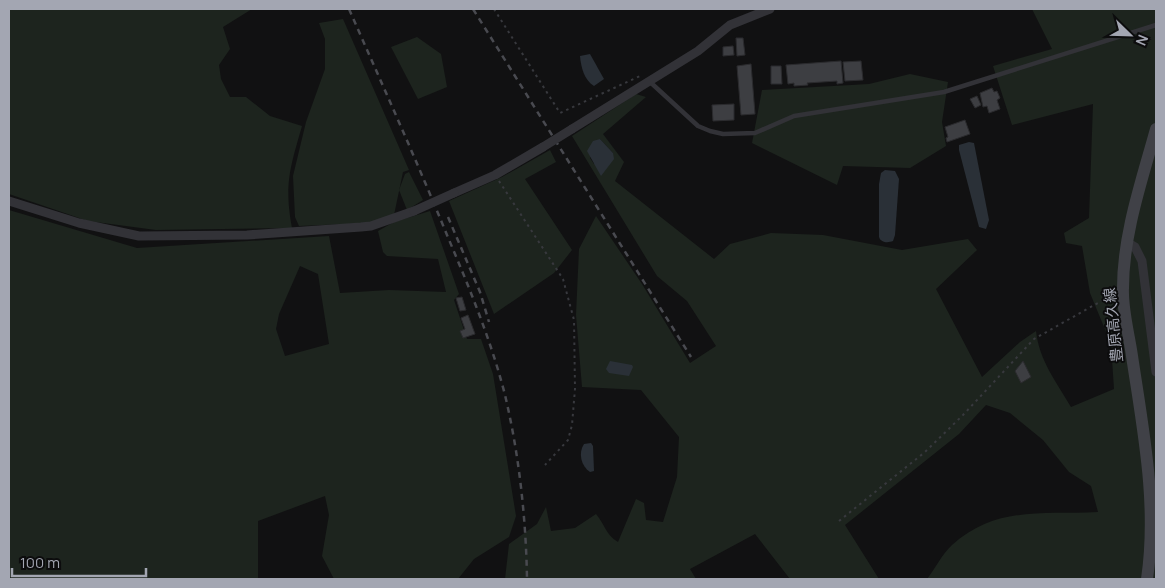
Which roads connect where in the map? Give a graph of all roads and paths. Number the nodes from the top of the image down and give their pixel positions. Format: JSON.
{"nodes":[{"id":1,"x":494,"y":9,"type":"edge"},
{"id":2,"x":770,"y":9,"type":"edge"},
{"id":3,"x":1156,"y":24,"type":"edge"},
{"id":4,"x":645,"y":78,"type":"junction"},
{"id":5,"x":1156,"y":128,"type":"edge"},
{"id":6,"x":495,"y":175,"type":"junction"},
{"id":7,"x":9,"y":201,"type":"edge"},
{"id":8,"x":1128,"y":242,"type":"junction"},
{"id":9,"x":1122,"y":289,"type":"junction"},
{"id":10,"x":1156,"y":372,"type":"edge"},
{"id":11,"x":546,"y":465,"type":"dead end"},
{"id":12,"x":839,"y":521,"type":"dead end"},
{"id":13,"x":1147,"y":579,"type":"edge"}],
"edges":[{"from":1,"to":4,"type":"path"},
{"from":2,"to":4,"type":"street"},
{"from":3,"to":4,"type":"lane"},
{"from":4,"to":6,"type":"street","bridge":true},
{"from":5,"to":8,"type":"main road","name":"豊原高久線"},
{"from":6,"to":7,"type":"street","bridge":true},
{"from":6,"to":11,"type":"path"},
{"from":8,"to":9,"type":"main road","name":"豊原高久線"},
{"from":8,"to":10,"type":"street"},
{"from":9,"to":12,"type":"path"},
{"from":9,"to":13,"type":"main road","name":"豊原高久線"}]}
